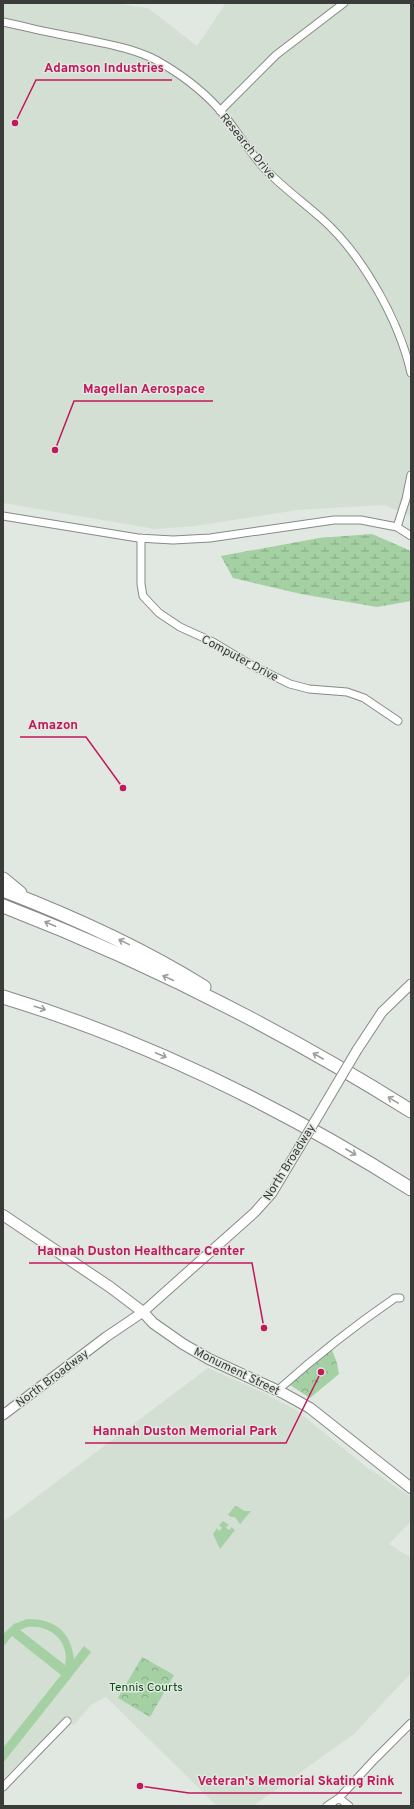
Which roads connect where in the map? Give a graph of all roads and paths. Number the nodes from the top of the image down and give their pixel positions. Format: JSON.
{"nodes":[{"id":1,"x":344,"y":3,"type":"edge"},
{"id":2,"x":3,"y":22,"type":"edge"},
{"id":3,"x":220,"y":111,"type":"junction"},
{"id":4,"x":411,"y":373,"type":"edge"},
{"id":5,"x":411,"y":475,"type":"edge"},
{"id":6,"x":3,"y":516,"type":"edge"},
{"id":7,"x":397,"y":527,"type":"junction"},
{"id":8,"x":411,"y":536,"type":"edge"},
{"id":9,"x":142,"y":538,"type":"junction"},
{"id":10,"x":398,"y":721,"type":"dead end"},
{"id":11,"x":3,"y":878,"type":"edge"},
{"id":12,"x":3,"y":890,"type":"edge"},
{"id":13,"x":29,"y":900,"type":"junction"},
{"id":14,"x":3,"y":906,"type":"edge"},
{"id":15,"x":411,"y":984,"type":"edge"},
{"id":16,"x":3,"y":996,"type":"edge"},
{"id":17,"x":253,"y":1020,"type":"junction"},
{"id":18,"x":411,"y":1111,"type":"edge"},
{"id":19,"x":411,"y":1189,"type":"edge"},
{"id":20,"x":3,"y":1215,"type":"edge"},
{"id":21,"x":400,"y":1298,"type":"dead end"},
{"id":22,"x":143,"y":1312,"type":"junction"},
{"id":23,"x":278,"y":1390,"type":"junction"},
{"id":24,"x":3,"y":1415,"type":"edge"},
{"id":25,"x":411,"y":1488,"type":"edge"},
{"id":26,"x":67,"y":1721,"type":"dead end"},
{"id":27,"x":411,"y":1723,"type":"edge"},
{"id":28,"x":3,"y":1787,"type":"edge"},
{"id":29,"x":339,"y":1798,"type":"junction"},
{"id":30,"x":327,"y":1806,"type":"edge"},
{"id":31,"x":349,"y":1806,"type":"edge"}],
"edges":[{"from":1,"to":3,"type":"street"},
{"from":2,"to":3,"type":"street","name":"Research Drive"},
{"from":3,"to":4,"type":"street","name":"Research Drive"},
{"from":5,"to":7,"type":"street"},
{"from":6,"to":9,"type":"street"},
{"from":7,"to":8,"type":"street"},
{"from":7,"to":9,"type":"street"},
{"from":9,"to":10,"type":"street","name":"Computer Drive"},
{"from":11,"to":13,"type":"highway"},
{"from":12,"to":13,"type":"highway"},
{"from":17,"to":13,"type":"highway","one_way":true},
{"from":17,"to":14,"type":"highway","one_way":true},
{"from":15,"to":22,"type":"street","name":"North Broadway","bridge":true},
{"from":16,"to":19,"type":"highway","one_way":true},
{"from":18,"to":17,"type":"highway","one_way":true},
{"from":20,"to":22,"type":"main road","name":"Monument Street"},
{"from":21,"to":23,"type":"street"},
{"from":22,"to":23,"type":"main road","name":"Monument Street"},
{"from":22,"to":24,"type":"street","name":"North Broadway"},
{"from":23,"to":25,"type":"main road","name":"Monument Street"},
{"from":26,"to":28,"type":"street"},
{"from":27,"to":29,"type":"street"},
{"from":29,"to":30,"type":"street"},
{"from":29,"to":31,"type":"street"}]}
